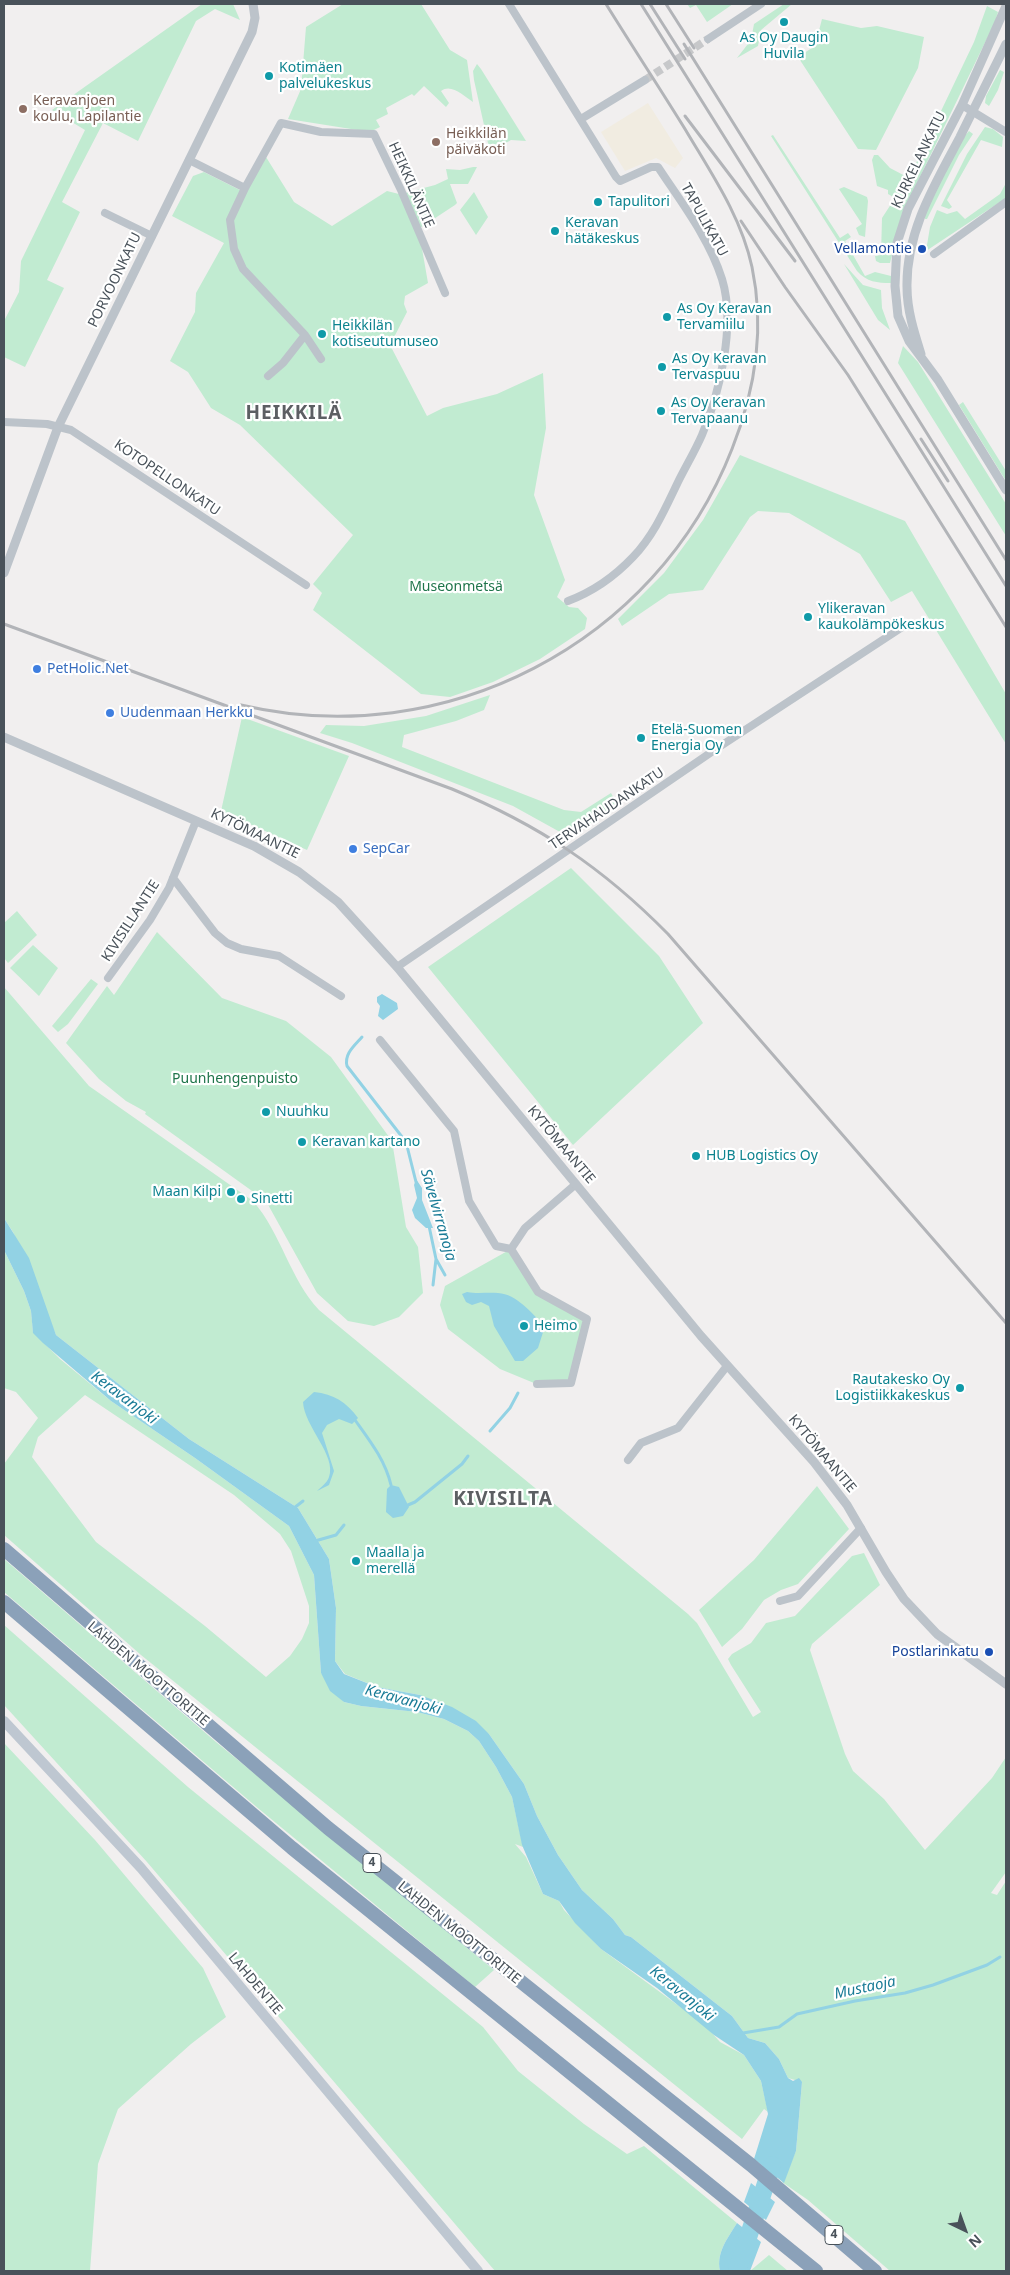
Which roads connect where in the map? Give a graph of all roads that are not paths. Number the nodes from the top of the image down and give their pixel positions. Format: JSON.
{"nodes":[{"id":1,"x":253,"y":4,"type":"edge"},
{"id":2,"x":509,"y":4,"type":"edge"},
{"id":3,"x":761,"y":4,"type":"edge"},
{"id":4,"x":1006,"y":6,"type":"edge"},
{"id":5,"x":708,"y":39,"type":"tunnel mouth"},
{"id":6,"x":1006,"y":44,"type":"edge"},
{"id":7,"x":645,"y":80,"type":"tunnel mouth"},
{"id":8,"x":962,"y":105,"type":"junction"},
{"id":9,"x":973,"y":111,"type":"junction"},
{"id":10,"x":581,"y":119,"type":"junction"},
{"id":11,"x":1006,"y":132,"type":"edge"},
{"id":12,"x":189,"y":160,"type":"junction"},
{"id":13,"x":245,"y":188,"type":"junction"},
{"id":14,"x":1006,"y":202,"type":"edge"},
{"id":15,"x":106,"y":213,"type":"dead end"},
{"id":16,"x":152,"y":236,"type":"junction"},
{"id":17,"x":934,"y":254,"type":"dead end"},
{"id":18,"x":445,"y":294,"type":"dead end"},
{"id":19,"x":304,"y":334,"type":"junction"},
{"id":20,"x":321,"y":359,"type":"dead end"},
{"id":21,"x":923,"y":359,"type":"junction"},
{"id":22,"x":268,"y":376,"type":"dead end"},
{"id":23,"x":4,"y":422,"type":"edge"},
{"id":24,"x":58,"y":427,"type":"junction"},
{"id":25,"x":1006,"y":490,"type":"edge"},
{"id":26,"x":4,"y":573,"type":"edge"},
{"id":27,"x":306,"y":585,"type":"dead end"},
{"id":28,"x":568,"y":601,"type":"dead end"},
{"id":29,"x":907,"y":624,"type":"dead end"},
{"id":30,"x":4,"y":737,"type":"edge"},
{"id":31,"x":196,"y":821,"type":"junction"},
{"id":32,"x":173,"y":878,"type":"junction"},
{"id":33,"x":397,"y":968,"type":"junction"},
{"id":34,"x":108,"y":978,"type":"dead end"},
{"id":35,"x":341,"y":996,"type":"dead end"},
{"id":36,"x":380,"y":1040,"type":"dead end"},
{"id":37,"x":576,"y":1184,"type":"junction"},
{"id":38,"x":511,"y":1250,"type":"junction"},
{"id":39,"x":727,"y":1366,"type":"junction"},
{"id":40,"x":537,"y":1384,"type":"dead end"},
{"id":41,"x":628,"y":1460,"type":"dead end"},
{"id":42,"x":861,"y":1528,"type":"junction"},
{"id":43,"x":4,"y":1549,"type":"edge"},
{"id":44,"x":780,"y":1601,"type":"dead end"},
{"id":45,"x":4,"y":1602,"type":"edge"},
{"id":46,"x":1006,"y":1684,"type":"edge"},
{"id":47,"x":4,"y":1721,"type":"edge"},
{"id":48,"x":478,"y":2271,"type":"edge"},
{"id":49,"x":816,"y":2271,"type":"edge"},
{"id":50,"x":875,"y":2271,"type":"edge"}],
"edges":[{"from":1,"to":12,"type":"street","name":"PORVOONKATU"},
{"from":2,"to":10,"type":"street","name":"TAPULIKATU"},
{"from":3,"to":5,"type":"street"},
{"from":4,"to":8,"type":"street","name":"KURKELANKATU"},
{"from":6,"to":9,"type":"street","name":"KURKELANKATU"},
{"from":7,"to":10,"type":"street"},
{"from":8,"to":9,"type":"street"},
{"from":8,"to":21,"type":"street","name":"KURKELANKATU"},
{"from":9,"to":11,"type":"street"},
{"from":9,"to":21,"type":"street","name":"KURKELANKATU"},
{"from":10,"to":28,"type":"street","name":"TAPULIKATU"},
{"from":12,"to":13,"type":"street"},
{"from":12,"to":16,"type":"street","name":"PORVOONKATU"},
{"from":13,"to":18,"type":"street","name":"HEIKKILÄNTIE"},
{"from":13,"to":19,"type":"street"},
{"from":14,"to":17,"type":"street"},
{"from":15,"to":16,"type":"street"},
{"from":16,"to":24,"type":"street","name":"PORVOONKATU"},
{"from":19,"to":20,"type":"street"},
{"from":19,"to":22,"type":"street"},
{"from":21,"to":25,"type":"street","name":"KURKELANKATU"},
{"from":23,"to":24,"type":"street","name":"KOTOPELLONKATU"},
{"from":24,"to":26,"type":"street","name":"PORVOONKATU"},
{"from":24,"to":27,"type":"street","name":"KOTOPELLONKATU"},
{"from":29,"to":33,"type":"street","name":"TERVAHAUDANKATU"},
{"from":30,"to":31,"type":"street","name":"KYTÖMAANTIE"},
{"from":31,"to":32,"type":"street","name":"KIVISILLANTIE"},
{"from":31,"to":33,"type":"street","name":"KYTÖMAANTIE"},
{"from":32,"to":34,"type":"street","name":"KIVISILLANTIE"},
{"from":32,"to":35,"type":"street"},
{"from":33,"to":37,"type":"street","name":"KYTÖMAANTIE"},
{"from":36,"to":38,"type":"street"},
{"from":37,"to":38,"type":"street"},
{"from":37,"to":39,"type":"street","name":"KYTÖMAANTIE"},
{"from":38,"to":40,"type":"street"},
{"from":39,"to":41,"type":"street"},
{"from":39,"to":42,"type":"street","name":"KYTÖMAANTIE"},
{"from":42,"to":44,"type":"street"},
{"from":42,"to":46,"type":"street","name":"KYTÖMAANTIE"},
{"from":43,"to":50,"type":"highway","name":"LAHDEN MOOTTORITIE","number":"4"},
{"from":45,"to":49,"type":"highway"},
{"from":47,"to":48,"type":"main road","name":"LAHDENTIE"}]}
